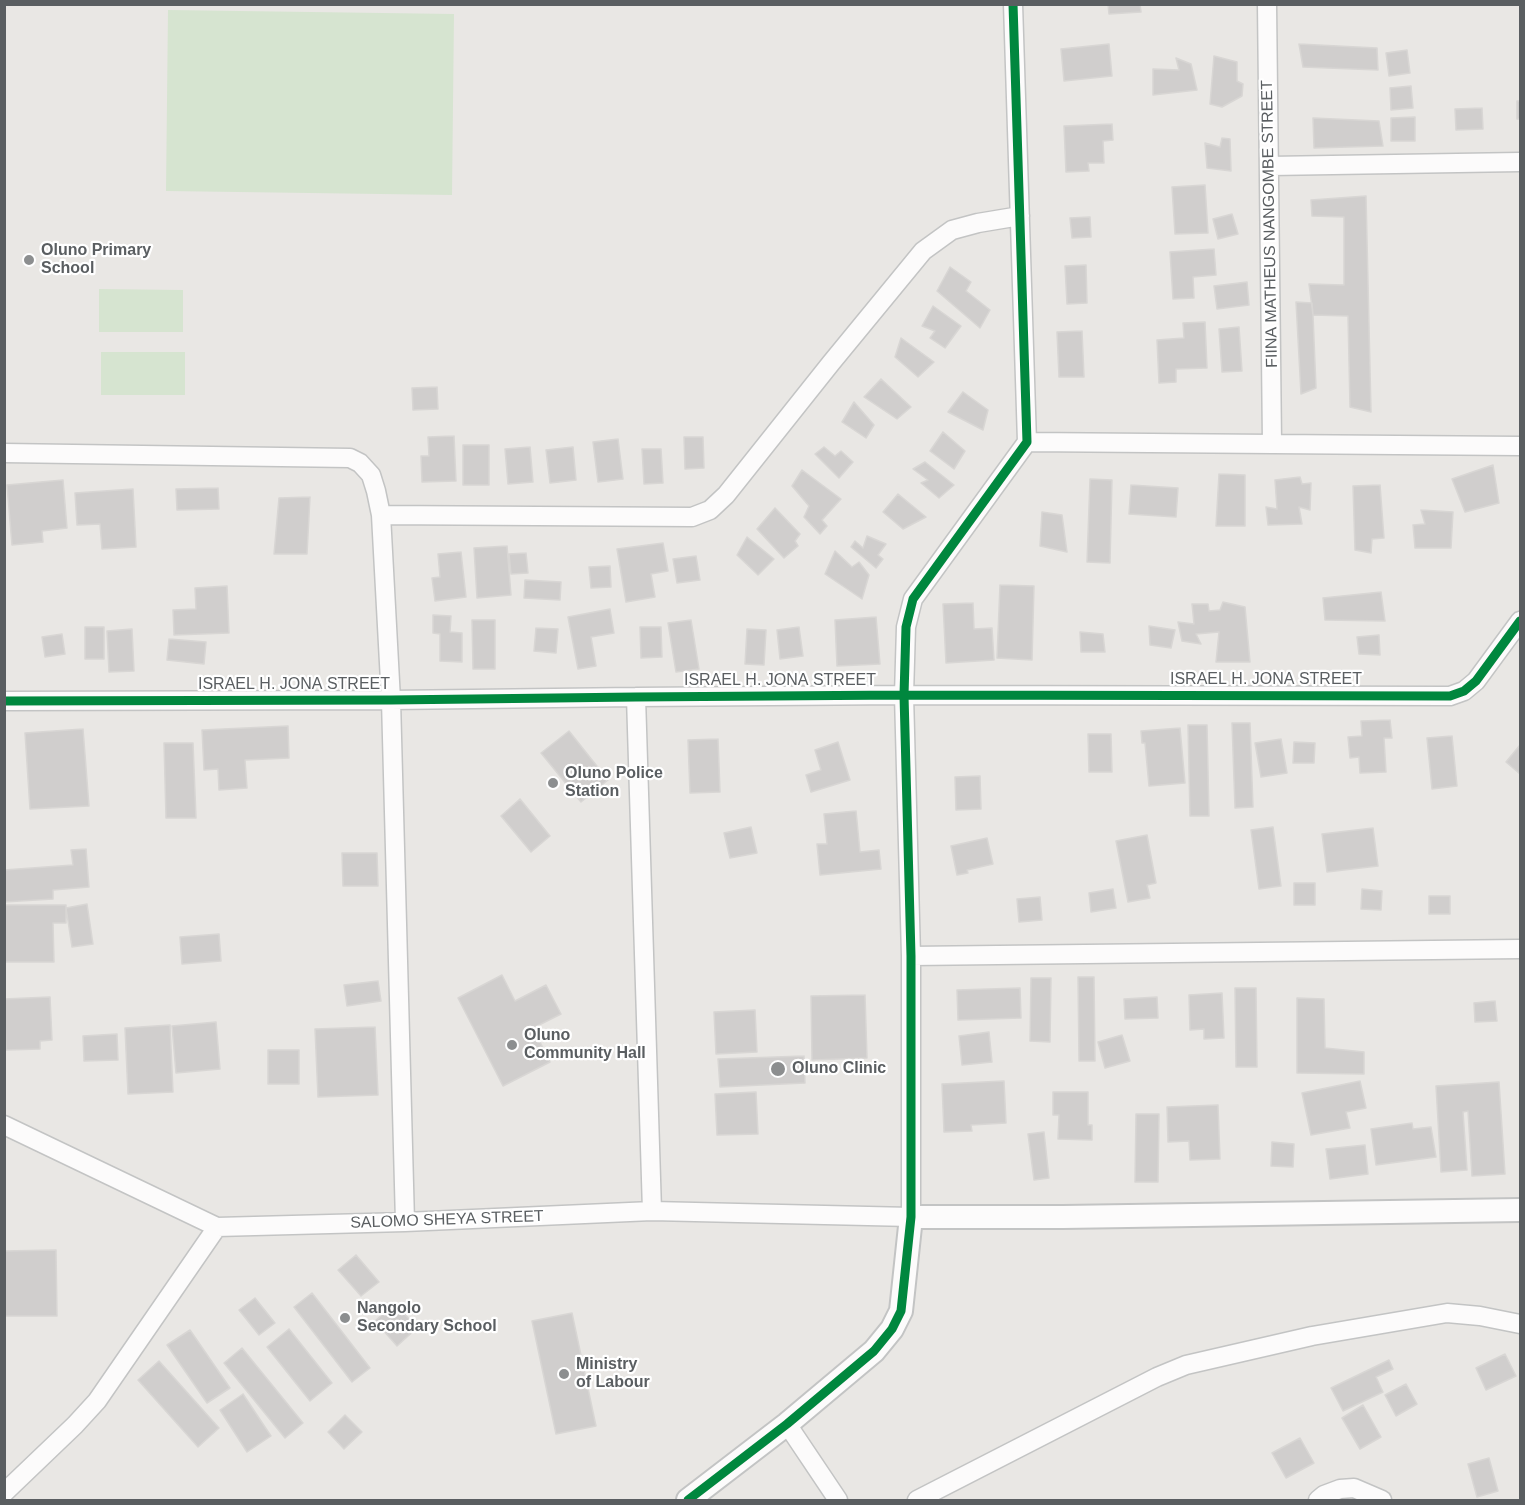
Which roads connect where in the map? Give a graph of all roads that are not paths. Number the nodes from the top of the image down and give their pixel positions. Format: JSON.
{"nodes":[{"id":1,"x":1013,"y":4,"type":"edge"},
{"id":2,"x":1267,"y":4,"type":"edge"},
{"id":3,"x":1521,"y":162,"type":"edge"},
{"id":4,"x":1270,"y":166,"type":"junction"},
{"id":5,"x":1020,"y":216,"type":"junction"},
{"id":6,"x":1027,"y":442,"type":"junction"},
{"id":7,"x":1272,"y":443,"type":"junction"},
{"id":8,"x":1521,"y":446,"type":"edge"},
{"id":9,"x":4,"y":453,"type":"edge"},
{"id":10,"x":381,"y":515,"type":"junction"},
{"id":11,"x":1521,"y":621,"type":"edge"},
{"id":12,"x":904,"y":695,"type":"junction"},
{"id":13,"x":636,"y":697,"type":"junction"},
{"id":14,"x":391,"y":700,"type":"junction"},
{"id":15,"x":4,"y":701,"type":"edge"},
{"id":16,"x":1521,"y":949,"type":"edge"},
{"id":17,"x":911,"y":956,"type":"junction"},
{"id":18,"x":4,"y":1125,"type":"edge"},
{"id":19,"x":1521,"y":1210,"type":"edge"},
{"id":20,"x":652,"y":1211,"type":"junction"},
{"id":21,"x":911,"y":1217,"type":"junction"},
{"id":22,"x":405,"y":1222,"type":"junction"},
{"id":23,"x":217,"y":1227,"type":"junction"},
{"id":24,"x":1521,"y":1324,"type":"edge"},
{"id":25,"x":787,"y":1424,"type":"junction"},
{"id":26,"x":4,"y":1493,"type":"edge"},
{"id":27,"x":688,"y":1500,"type":"edge"},
{"id":28,"x":838,"y":1500,"type":"edge"},
{"id":29,"x":917,"y":1500,"type":"edge"},
{"id":30,"x":1318,"y":1500,"type":"edge"},
{"id":31,"x":1382,"y":1500,"type":"edge"}],
"edges":[{"from":1,"to":5,"type":"street"},
{"from":2,"to":4,"type":"street","name":"FIINA MATHEUS NANGOMBE STREET"},
{"from":3,"to":4,"type":"street"},
{"from":4,"to":7,"type":"street","name":"FIINA MATHEUS NANGOMBE STREET"},
{"from":5,"to":6,"type":"street"},
{"from":5,"to":10,"type":"street"},
{"from":6,"to":7,"type":"street"},
{"from":6,"to":12,"type":"street"},
{"from":7,"to":8,"type":"street"},
{"from":9,"to":10,"type":"street"},
{"from":10,"to":14,"type":"street"},
{"from":11,"to":12,"type":"street","name":"ISRAEL H. JONA STREET"},
{"from":12,"to":13,"type":"street","name":"ISRAEL H. JONA STREET"},
{"from":12,"to":17,"type":"street"},
{"from":13,"to":14,"type":"street","name":"ISRAEL H. JONA STREET"},
{"from":13,"to":20,"type":"street"},
{"from":14,"to":15,"type":"street","name":"ISRAEL H. JONA STREET"},
{"from":14,"to":22,"type":"street"},
{"from":16,"to":17,"type":"street"},
{"from":17,"to":21,"type":"street"},
{"from":18,"to":23,"type":"street","name":"SALOMO SHEYA STREET"},
{"from":19,"to":21,"type":"street"},
{"from":20,"to":21,"type":"street","name":"SALOMO SHEYA STREET"},
{"from":20,"to":22,"type":"street","name":"SALOMO SHEYA STREET"},
{"from":21,"to":25,"type":"street"},
{"from":22,"to":23,"type":"street","name":"SALOMO SHEYA STREET"},
{"from":23,"to":26,"type":"street"},
{"from":24,"to":29,"type":"street"},
{"from":25,"to":27,"type":"street"},
{"from":25,"to":28,"type":"street"},
{"from":30,"to":31,"type":"street"}]}
